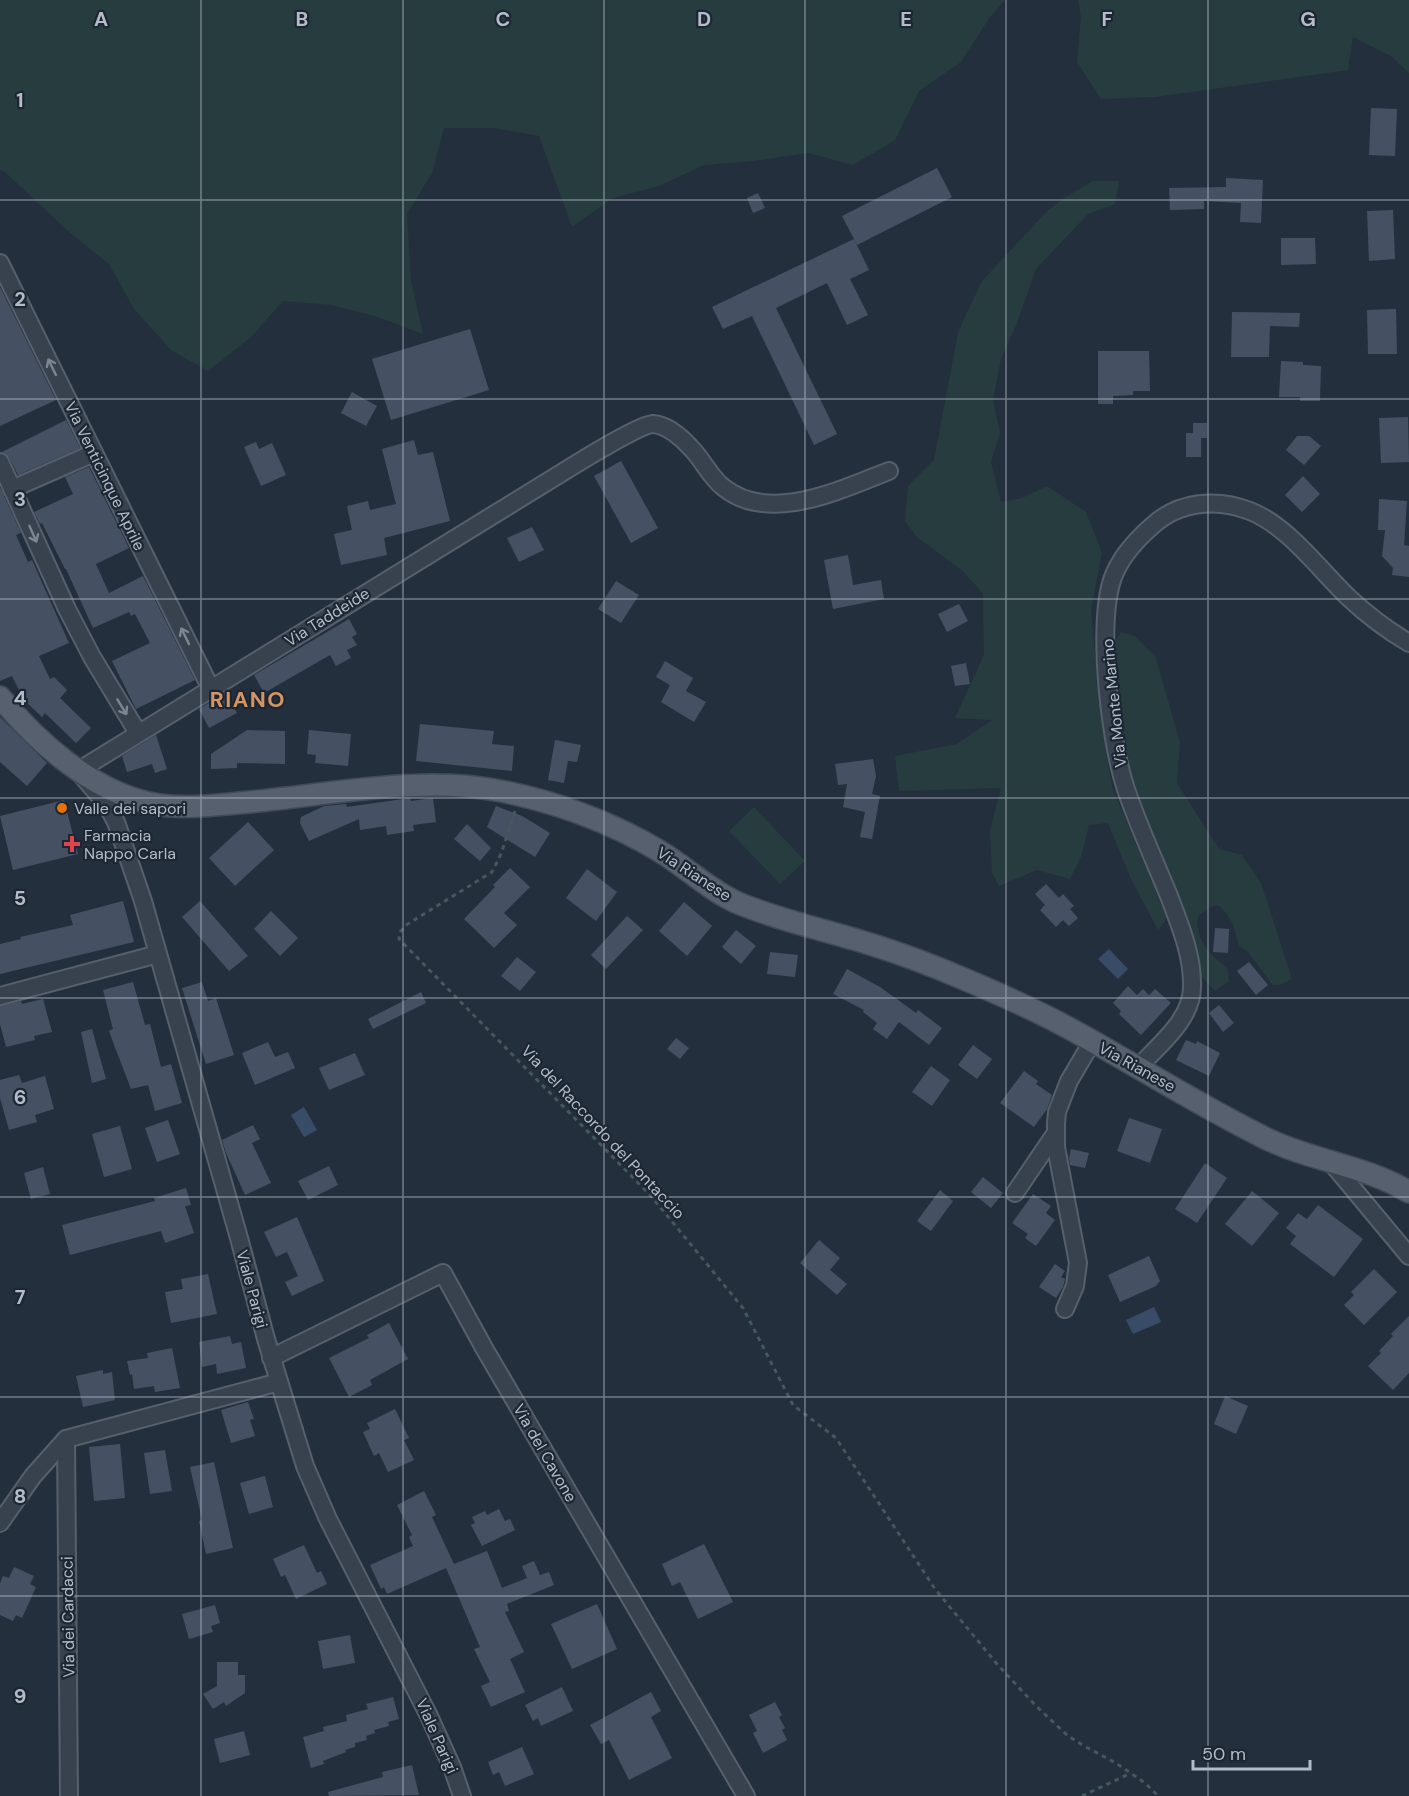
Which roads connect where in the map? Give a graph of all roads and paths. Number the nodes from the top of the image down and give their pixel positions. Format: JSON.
{"nodes":[{"id":1,"x":0,"y":263,"type":"edge"},
{"id":2,"x":94,"y":453,"type":"junction"},
{"id":3,"x":0,"y":462,"type":"edge"},
{"id":4,"x":889,"y":471,"type":"dead end"},
{"id":5,"x":12,"y":489,"type":"junction"},
{"id":6,"x":1409,"y":644,"type":"edge"},
{"id":7,"x":211,"y":689,"type":"junction"},
{"id":8,"x":0,"y":697,"type":"edge"},
{"id":9,"x":138,"y":733,"type":"junction"},
{"id":10,"x":78,"y":771,"type":"junction"},
{"id":11,"x":519,"y":795,"type":"junction"},
{"id":12,"x":158,"y":954,"type":"junction"},
{"id":13,"x":0,"y":996,"type":"edge"},
{"id":14,"x":1092,"y":1042,"type":"junction"},
{"id":15,"x":1138,"y":1068,"type":"junction"},
{"id":16,"x":1055,"y":1134,"type":"junction"},
{"id":17,"x":1330,"y":1161,"type":"junction"},
{"id":18,"x":1409,"y":1192,"type":"edge"},
{"id":19,"x":1015,"y":1193,"type":"dead end"},
{"id":20,"x":1409,"y":1256,"type":"edge"},
{"id":21,"x":1065,"y":1309,"type":"dead end"},
{"id":22,"x":271,"y":1358,"type":"junction"},
{"id":23,"x":279,"y":1382,"type":"junction"},
{"id":24,"x":66,"y":1438,"type":"junction"},
{"id":25,"x":0,"y":1523,"type":"edge"},
{"id":26,"x":1131,"y":1773,"type":"junction"},
{"id":27,"x":69,"y":1796,"type":"edge"},
{"id":28,"x":462,"y":1796,"type":"edge"},
{"id":29,"x":746,"y":1796,"type":"edge"},
{"id":30,"x":1083,"y":1796,"type":"edge"},
{"id":31,"x":1158,"y":1796,"type":"edge"}],
"edges":[{"from":2,"to":1,"type":"street","name":"Via Venticinque Aprile","one_way":true},
{"from":2,"to":5,"type":"street"},
{"from":7,"to":2,"type":"street","name":"Via Venticinque Aprile","one_way":true},
{"from":3,"to":5,"type":"street"},
{"from":4,"to":7,"type":"street","name":"Via Taddeide"},
{"from":5,"to":9,"type":"street","one_way":true},
{"from":6,"to":15,"type":"street","name":"Via Monte Marino"},
{"from":7,"to":9,"type":"street","name":"Via Taddeide"},
{"from":8,"to":10,"type":"main road","name":"Via Rianese"},
{"from":9,"to":10,"type":"street","name":"Via Taddeide"},
{"from":10,"to":11,"type":"main road","name":"Via Rianese"},
{"from":10,"to":12,"type":"street","name":"Viale Parigi"},
{"from":11,"to":14,"type":"main road","name":"Via Rianese"},
{"from":11,"to":26,"type":"path","name":"Via del Raccordo del Pontaccio"},
{"from":12,"to":13,"type":"street"},
{"from":12,"to":22,"type":"street","name":"Viale Parigi"},
{"from":14,"to":15,"type":"main road","name":"Via Rianese"},
{"from":14,"to":16,"type":"street"},
{"from":15,"to":17,"type":"main road","name":"Via Rianese"},
{"from":16,"to":19,"type":"street"},
{"from":16,"to":21,"type":"street"},
{"from":17,"to":18,"type":"main road","name":"Via Rianese"},
{"from":17,"to":20,"type":"street"},
{"from":22,"to":23,"type":"street","name":"Viale Parigi"},
{"from":22,"to":29,"type":"street","name":"Via del Cavone"},
{"from":23,"to":24,"type":"street"},
{"from":23,"to":28,"type":"street","name":"Viale Parigi"},
{"from":24,"to":25,"type":"street"},
{"from":24,"to":27,"type":"street","name":"Via dei Cardacci"},
{"from":26,"to":30,"type":"path"},
{"from":26,"to":31,"type":"path","name":"Via del Raccordo del Pontaccio"}]}
